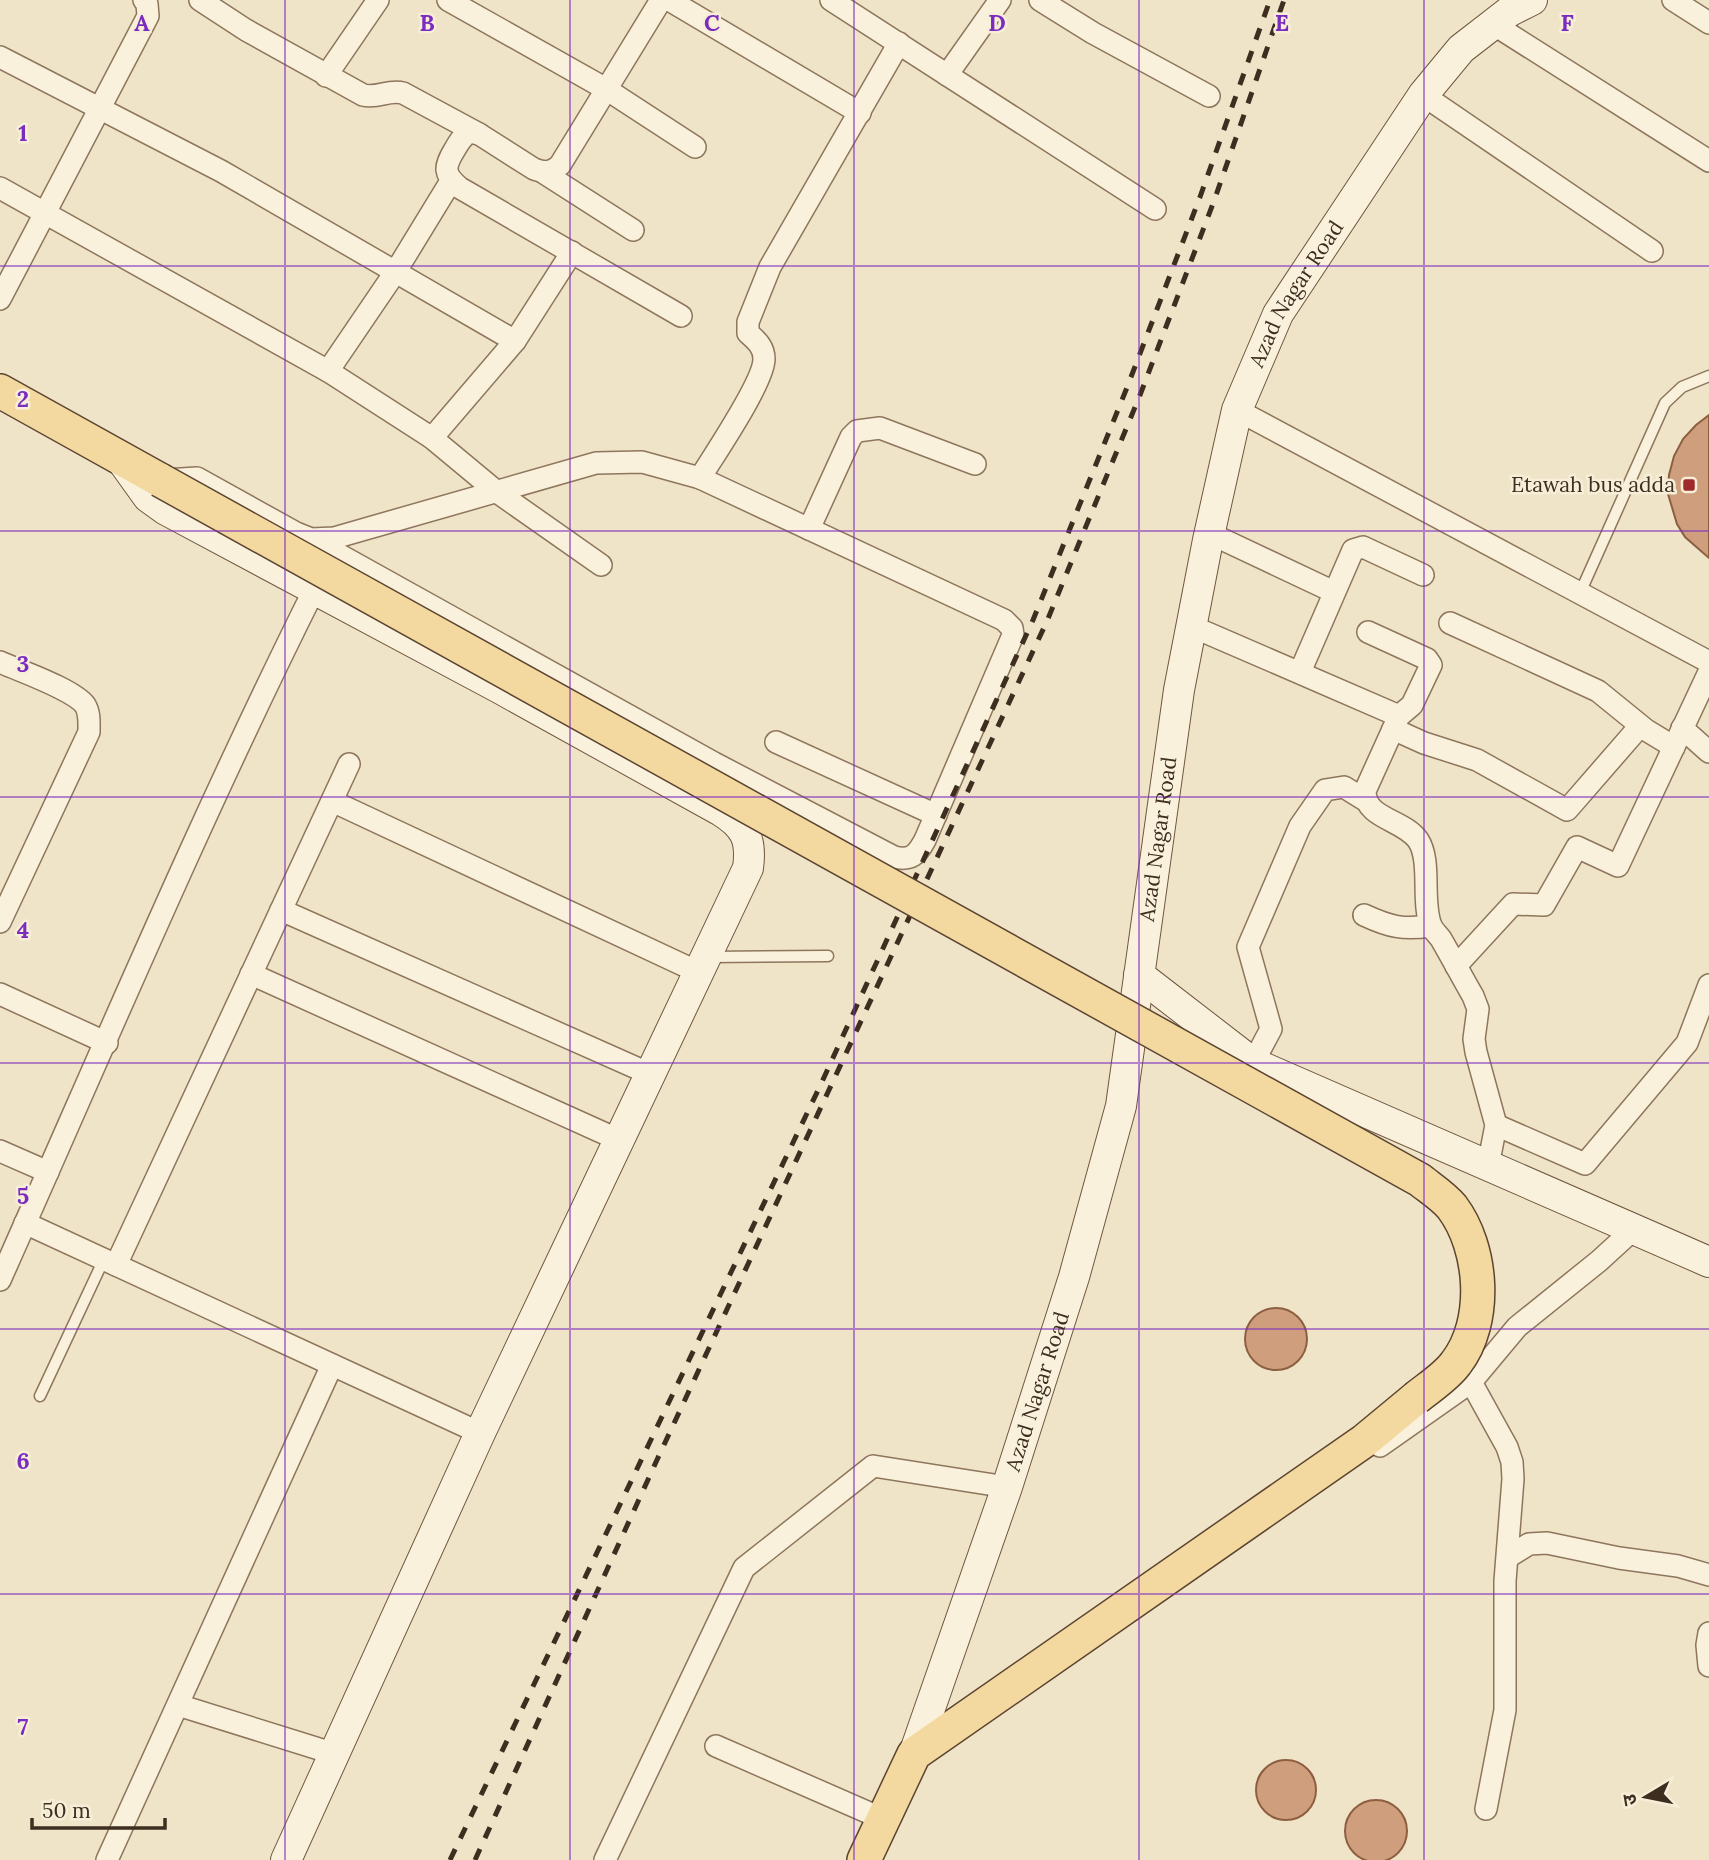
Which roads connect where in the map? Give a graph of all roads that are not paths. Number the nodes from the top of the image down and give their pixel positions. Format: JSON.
{"nodes":[{"id":1,"x":200,"y":0,"type":"edge"},
{"id":2,"x":378,"y":0,"type":"edge"},
{"id":3,"x":448,"y":0,"type":"edge"},
{"id":4,"x":661,"y":0,"type":"edge"},
{"id":5,"x":669,"y":0,"type":"edge"},
{"id":6,"x":831,"y":0,"type":"edge"},
{"id":7,"x":998,"y":0,"type":"edge"},
{"id":8,"x":1040,"y":0,"type":"edge"},
{"id":9,"x":1532,"y":0,"type":"edge"},
{"id":10,"x":1673,"y":0,"type":"edge"},
{"id":11,"x":147,"y":1,"type":"edge"},
{"id":12,"x":855,"y":6,"type":"edge"},
{"id":13,"x":1709,"y":23,"type":"edge"},
{"id":14,"x":1493,"y":24,"type":"junction"},
{"id":15,"x":899,"y":43,"type":"junction"},
{"id":16,"x":0,"y":57,"type":"edge"},
{"id":17,"x":947,"y":75,"type":"junction"},
{"id":18,"x":326,"y":76,"type":"junction"},
{"id":19,"x":606,"y":89,"type":"junction"},
{"id":20,"x":1423,"y":95,"type":"junction"},
{"id":21,"x":1209,"y":96,"type":"dead end"},
{"id":22,"x":99,"y":109,"type":"junction"},
{"id":23,"x":860,"y":113,"type":"junction"},
{"id":24,"x":479,"y":134,"type":"junction"},
{"id":25,"x":695,"y":147,"type":"dead end"},
{"id":26,"x":1709,"y":161,"type":"edge"},
{"id":27,"x":544,"y":173,"type":"junction"},
{"id":28,"x":451,"y":181,"type":"junction"},
{"id":29,"x":0,"y":188,"type":"edge"},
{"id":30,"x":1155,"y":209,"type":"dead end"},
{"id":31,"x":46,"y":213,"type":"junction"},
{"id":32,"x":633,"y":230,"type":"dead end"},
{"id":33,"x":1652,"y":251,"type":"dead end"},
{"id":34,"x":572,"y":253,"type":"junction"},
{"id":35,"x":396,"y":271,"type":"junction"},
{"id":36,"x":0,"y":299,"type":"edge"},
{"id":37,"x":681,"y":316,"type":"dead end"},
{"id":38,"x":514,"y":341,"type":"junction"},
{"id":39,"x":328,"y":371,"type":"junction"},
{"id":40,"x":1709,"y":376,"type":"edge"},
{"id":41,"x":0,"y":391,"type":"edge"},
{"id":42,"x":1237,"y":410,"type":"junction"},
{"id":43,"x":432,"y":439,"type":"junction"},
{"id":44,"x":120,"y":458,"type":"junction"},
{"id":45,"x":975,"y":464,"type":"dead end"},
{"id":46,"x":700,"y":478,"type":"junction"},
{"id":47,"x":160,"y":480,"type":"junction"},
{"id":48,"x":496,"y":492,"type":"junction"},
{"id":49,"x":809,"y":529,"type":"junction"},
{"id":50,"x":1209,"y":533,"type":"junction"},
{"id":51,"x":311,"y":539,"type":"junction"},
{"id":52,"x":601,"y":565,"type":"dead end"},
{"id":53,"x":1423,"y":575,"type":"dead end"},
{"id":54,"x":314,"y":590,"type":"junction"},
{"id":55,"x":1334,"y":592,"type":"junction"},
{"id":56,"x":1580,"y":593,"type":"junction"},
{"id":57,"x":1450,"y":623,"type":"dead end"},
{"id":58,"x":1191,"y":626,"type":"junction"},
{"id":59,"x":1368,"y":632,"type":"dead end"},
{"id":60,"x":1709,"y":662,"type":"edge"},
{"id":61,"x":0,"y":663,"type":"edge"},
{"id":62,"x":1300,"y":672,"type":"junction"},
{"id":63,"x":1709,"y":672,"type":"edge"},
{"id":64,"x":1396,"y":722,"type":"junction"},
{"id":65,"x":1640,"y":726,"type":"junction"},
{"id":66,"x":1678,"y":737,"type":"junction"},
{"id":67,"x":776,"y":742,"type":"dead end"},
{"id":68,"x":1709,"y":752,"type":"edge"},
{"id":69,"x":349,"y":764,"type":"dead end"},
{"id":70,"x":1365,"y":800,"type":"junction"},
{"id":71,"x":332,"y":801,"type":"junction"},
{"id":72,"x":936,"y":815,"type":"junction"},
{"id":73,"x":281,"y":910,"type":"junction"},
{"id":74,"x":1,"y":915,"type":"edge"},
{"id":75,"x":1364,"y":915,"type":"dead end"},
{"id":76,"x":1432,"y":926,"type":"junction"},
{"id":77,"x":828,"y":956,"type":"dead end"},
{"id":78,"x":702,"y":964,"type":"junction"},
{"id":79,"x":1456,"y":966,"type":"junction"},
{"id":80,"x":251,"y":974,"type":"junction"},
{"id":81,"x":1139,"y":975,"type":"junction"},
{"id":82,"x":1709,"y":985,"type":"edge"},
{"id":83,"x":0,"y":994,"type":"edge"},
{"id":84,"x":107,"y":1043,"type":"junction"},
{"id":85,"x":1253,"y":1063,"type":"junction"},
{"id":86,"x":650,"y":1074,"type":"junction"},
{"id":87,"x":1496,"y":1125,"type":"junction"},
{"id":88,"x":619,"y":1140,"type":"junction"},
{"id":89,"x":0,"y":1151,"type":"edge"},
{"id":90,"x":1488,"y":1166,"type":"junction"},
{"id":91,"x":48,"y":1172,"type":"junction"},
{"id":92,"x":25,"y":1223,"type":"junction"},
{"id":93,"x":1634,"y":1229,"type":"junction"},
{"id":94,"x":110,"y":1262,"type":"junction"},
{"id":95,"x":1709,"y":1262,"type":"edge"},
{"id":96,"x":0,"y":1280,"type":"edge"},
{"id":97,"x":332,"y":1365,"type":"junction"},
{"id":98,"x":1471,"y":1382,"type":"junction"},
{"id":99,"x":40,"y":1396,"type":"dead end"},
{"id":100,"x":480,"y":1433,"type":"junction"},
{"id":101,"x":1302,"y":1483,"type":"junction"},
{"id":102,"x":1007,"y":1487,"type":"junction"},
{"id":103,"x":1508,"y":1557,"type":"junction"},
{"id":104,"x":1709,"y":1575,"type":"edge"},
{"id":105,"x":1709,"y":1633,"type":"edge"},
{"id":106,"x":1709,"y":1665,"type":"edge"},
{"id":107,"x":178,"y":1705,"type":"junction"},
{"id":108,"x":716,"y":1746,"type":"dead end"},
{"id":109,"x":914,"y":1754,"type":"junction"},
{"id":110,"x":335,"y":1755,"type":"junction"},
{"id":111,"x":1486,"y":1809,"type":"dead end"},
{"id":112,"x":883,"y":1819,"type":"junction"},
{"id":113,"x":107,"y":1860,"type":"edge"},
{"id":114,"x":286,"y":1860,"type":"edge"},
{"id":115,"x":605,"y":1860,"type":"edge"},
{"id":116,"x":864,"y":1860,"type":"edge"}],
"edges":[{"from":1,"to":18,"type":"street"},
{"from":2,"to":18,"type":"street"},
{"from":3,"to":19,"type":"street"},
{"from":4,"to":19,"type":"street"},
{"from":5,"to":23,"type":"street"},
{"from":6,"to":12,"type":"street"},
{"from":7,"to":17,"type":"street"},
{"from":8,"to":21,"type":"street"},
{"from":9,"to":14,"type":"street","name":"Azad Nagar Road"},
{"from":10,"to":13,"type":"street"},
{"from":11,"to":22,"type":"street"},
{"from":12,"to":15,"type":"street"},
{"from":14,"to":20,"type":"street","name":"Azad Nagar Road"},
{"from":14,"to":26,"type":"street"},
{"from":15,"to":17,"type":"street"},
{"from":15,"to":23,"type":"street"},
{"from":16,"to":22,"type":"street"},
{"from":17,"to":30,"type":"street"},
{"from":18,"to":24,"type":"street"},
{"from":19,"to":25,"type":"street"},
{"from":19,"to":27,"type":"street"},
{"from":20,"to":33,"type":"street"},
{"from":20,"to":42,"type":"street","name":"Azad Nagar Road"},
{"from":22,"to":31,"type":"street"},
{"from":22,"to":35,"type":"street"},
{"from":23,"to":46,"type":"street"},
{"from":24,"to":27,"type":"street"},
{"from":24,"to":28,"type":"street"},
{"from":27,"to":32,"type":"street"},
{"from":28,"to":34,"type":"street"},
{"from":28,"to":35,"type":"street"},
{"from":29,"to":31,"type":"street"},
{"from":31,"to":36,"type":"street"},
{"from":31,"to":39,"type":"street"},
{"from":34,"to":37,"type":"street"},
{"from":34,"to":38,"type":"street"},
{"from":35,"to":38,"type":"street"},
{"from":35,"to":39,"type":"street"},
{"from":38,"to":43,"type":"street"},
{"from":39,"to":43,"type":"street"},
{"from":40,"to":56,"type":"lane"},
{"from":41,"to":44,"type":"main road"},
{"from":42,"to":50,"type":"street","name":"Azad Nagar Road"},
{"from":42,"to":56,"type":"street"},
{"from":43,"to":48,"type":"street"},
{"from":44,"to":47,"type":"main road"},
{"from":44,"to":54,"type":"street"},
{"from":45,"to":49,"type":"street"},
{"from":46,"to":48,"type":"street"},
{"from":46,"to":49,"type":"street"},
{"from":47,"to":51,"type":"street"},
{"from":47,"to":101,"type":"main road","bridge":true},
{"from":48,"to":51,"type":"street"},
{"from":48,"to":52,"type":"street"},
{"from":49,"to":72,"type":"street"},
{"from":50,"to":55,"type":"street"},
{"from":50,"to":58,"type":"street","name":"Azad Nagar Road"},
{"from":51,"to":72,"type":"street"},
{"from":53,"to":55,"type":"street"},
{"from":54,"to":78,"type":"street"},
{"from":54,"to":84,"type":"street"},
{"from":55,"to":62,"type":"street"},
{"from":56,"to":60,"type":"street"},
{"from":57,"to":65,"type":"street"},
{"from":58,"to":62,"type":"street"},
{"from":58,"to":81,"type":"street","name":"Azad Nagar Road"},
{"from":59,"to":64,"type":"street"},
{"from":61,"to":74,"type":"street"},
{"from":62,"to":64,"type":"street"},
{"from":63,"to":66,"type":"street"},
{"from":64,"to":65,"type":"street"},
{"from":64,"to":70,"type":"street"},
{"from":65,"to":66,"type":"street"},
{"from":66,"to":68,"type":"street"},
{"from":66,"to":79,"type":"street"},
{"from":67,"to":72,"type":"street"},
{"from":69,"to":71,"type":"street"},
{"from":70,"to":76,"type":"street"},
{"from":70,"to":85,"type":"street"},
{"from":71,"to":73,"type":"street"},
{"from":71,"to":78,"type":"street"},
{"from":73,"to":80,"type":"street"},
{"from":73,"to":86,"type":"street"},
{"from":75,"to":76,"type":"street"},
{"from":76,"to":79,"type":"street"},
{"from":77,"to":78,"type":"lane"},
{"from":78,"to":86,"type":"street"},
{"from":79,"to":87,"type":"street"},
{"from":80,"to":88,"type":"street"},
{"from":80,"to":94,"type":"street"},
{"from":81,"to":85,"type":"street"},
{"from":81,"to":102,"type":"street","name":"Azad Nagar Road"},
{"from":82,"to":87,"type":"street"},
{"from":83,"to":84,"type":"street"},
{"from":84,"to":91,"type":"street"},
{"from":85,"to":90,"type":"street"},
{"from":86,"to":88,"type":"street"},
{"from":87,"to":90,"type":"street"},
{"from":88,"to":100,"type":"street"},
{"from":89,"to":91,"type":"street"},
{"from":90,"to":93,"type":"street"},
{"from":91,"to":92,"type":"street"},
{"from":92,"to":94,"type":"street"},
{"from":92,"to":96,"type":"street"},
{"from":93,"to":95,"type":"street"},
{"from":93,"to":98,"type":"street"},
{"from":94,"to":97,"type":"street"},
{"from":94,"to":99,"type":"lane"},
{"from":97,"to":100,"type":"street"},
{"from":97,"to":107,"type":"street"},
{"from":98,"to":101,"type":"street"},
{"from":98,"to":103,"type":"street"},
{"from":100,"to":110,"type":"street"},
{"from":101,"to":109,"type":"main road"},
{"from":102,"to":109,"type":"street","name":"Azad Nagar Road"},
{"from":102,"to":115,"type":"street"},
{"from":103,"to":104,"type":"street"},
{"from":103,"to":111,"type":"street"},
{"from":105,"to":106,"type":"street"},
{"from":107,"to":110,"type":"street"},
{"from":107,"to":113,"type":"street"},
{"from":108,"to":112,"type":"street"},
{"from":109,"to":112,"type":"main road"},
{"from":110,"to":114,"type":"street"},
{"from":112,"to":116,"type":"main road"}]}
